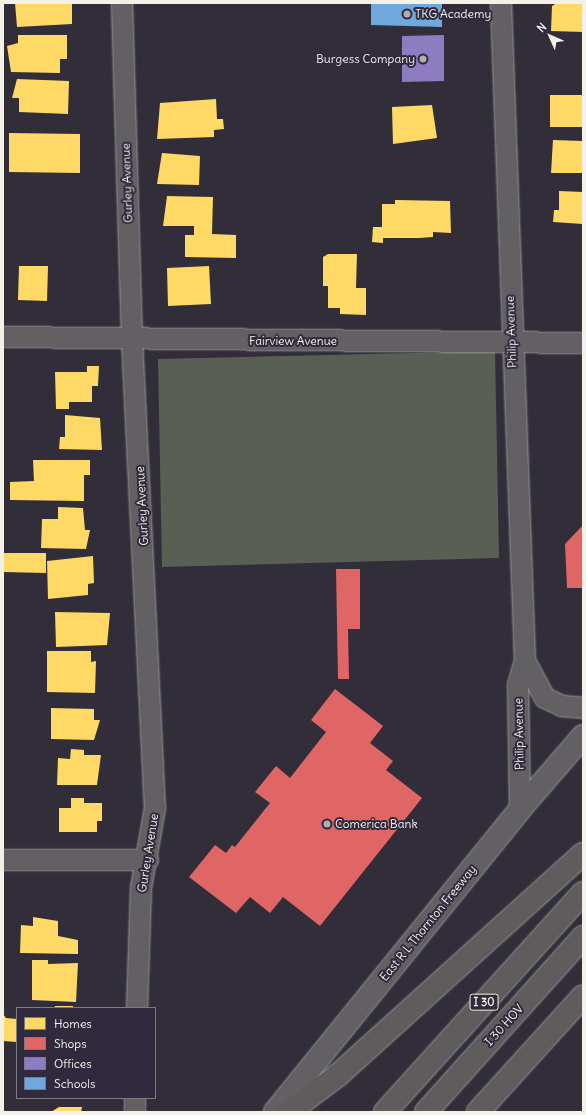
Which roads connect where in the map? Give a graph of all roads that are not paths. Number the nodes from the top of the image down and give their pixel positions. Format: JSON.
{"nodes":[{"id":1,"x":122,"y":3,"type":"edge"},
{"id":2,"x":501,"y":3,"type":"edge"},
{"id":3,"x":3,"y":337,"type":"edge"},
{"id":4,"x":132,"y":339,"type":"junction"},
{"id":5,"x":511,"y":343,"type":"junction"},
{"id":6,"x":583,"y":343,"type":"edge"},
{"id":7,"x":525,"y":661,"type":"junction"},
{"id":8,"x":583,"y":708,"type":"edge"},
{"id":9,"x":583,"y":736,"type":"edge"},
{"id":10,"x":520,"y":808,"type":"junction"},
{"id":11,"x":583,"y":854,"type":"edge"},
{"id":12,"x":3,"y":860,"type":"edge"},
{"id":13,"x":148,"y":860,"type":"junction"},
{"id":14,"x":583,"y":893,"type":"edge"},
{"id":15,"x":583,"y":937,"type":"edge"},
{"id":16,"x":583,"y":954,"type":"edge"},
{"id":17,"x":583,"y":996,"type":"edge"},
{"id":18,"x":137,"y":1007,"type":"edge"},
{"id":19,"x":135,"y":1099,"type":"edge"},
{"id":20,"x":134,"y":1112,"type":"edge"},
{"id":21,"x":275,"y":1112,"type":"edge"},
{"id":22,"x":289,"y":1112,"type":"edge"},
{"id":23,"x":386,"y":1112,"type":"edge"},
{"id":24,"x":426,"y":1112,"type":"edge"},
{"id":25,"x":440,"y":1112,"type":"edge"},
{"id":26,"x":478,"y":1112,"type":"edge"}],
"edges":[{"from":1,"to":4,"type":"street","name":"Gurley Avenue"},
{"from":2,"to":5,"type":"street","name":"Philip Avenue"},
{"from":3,"to":4,"type":"street","name":"Fairview Avenue"},
{"from":4,"to":5,"type":"street","name":"Fairview Avenue"},
{"from":4,"to":13,"type":"street","name":"Gurley Avenue"},
{"from":5,"to":6,"type":"street","name":"Fairview Avenue"},
{"from":5,"to":7,"type":"street","name":"Philip Avenue"},
{"from":7,"to":8,"type":"street","name":"Philip Avenue"},
{"from":7,"to":10,"type":"street","name":"Philip Avenue"},
{"from":9,"to":10,"type":"main road","name":"East R L Thornton Freeway"},
{"from":10,"to":21,"type":"main road","name":"East R L Thornton Freeway"},
{"from":11,"to":22,"type":"highway"},
{"from":12,"to":13,"type":"street"},
{"from":13,"to":18,"type":"street","name":"Gurley Avenue"},
{"from":14,"to":23,"type":"highway","number":"I 30"},
{"from":15,"to":24,"type":"highway","name":"I 30 HOV"},
{"from":16,"to":25,"type":"highway","name":"I 30 HOV"},
{"from":17,"to":26,"type":"highway"},
{"from":19,"to":20,"type":"street"}]}
